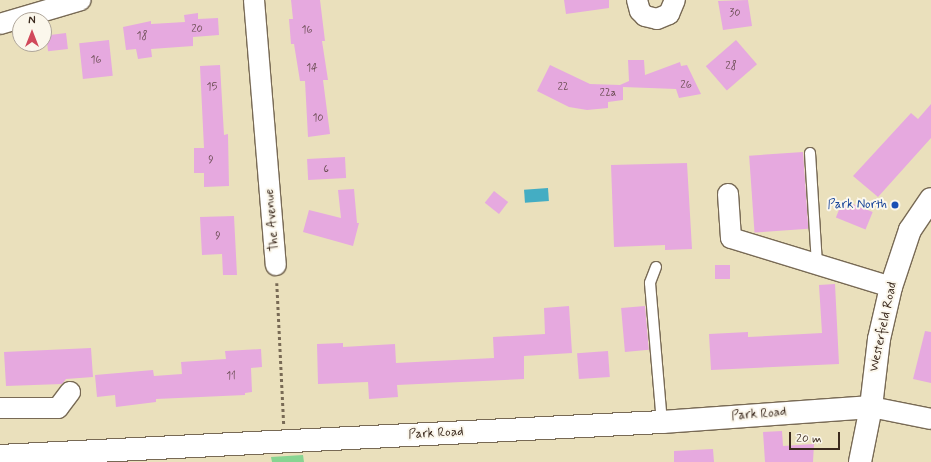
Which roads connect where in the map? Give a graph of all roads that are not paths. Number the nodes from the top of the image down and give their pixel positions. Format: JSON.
{"nodes":[{"id":1,"x":81,"y":0,"type":"edge"},
{"id":2,"x":254,"y":0,"type":"edge"},
{"id":3,"x":637,"y":0,"type":"edge"},
{"id":4,"x":675,"y":0,"type":"edge"},
{"id":5,"x":0,"y":24,"type":"edge"},
{"id":6,"x":810,"y":153,"type":"dead end"},
{"id":7,"x":728,"y":194,"type":"dead end"},
{"id":8,"x":931,"y":199,"type":"edge"},
{"id":9,"x":276,"y":265,"type":"road end"},
{"id":10,"x":818,"y":265,"type":"junction"},
{"id":11,"x":656,"y":266,"type":"dead end"},
{"id":12,"x":891,"y":287,"type":"junction"},
{"id":13,"x":70,"y":392,"type":"dead end"},
{"id":14,"x":871,"y":407,"type":"junction"},
{"id":15,"x":0,"y":408,"type":"edge"},
{"id":16,"x":931,"y":419,"type":"edge"},
{"id":17,"x":662,"y":422,"type":"junction"},
{"id":18,"x":0,"y":456,"type":"edge"},
{"id":19,"x":860,"y":462,"type":"edge"}],
"edges":[{"from":1,"to":5,"type":"street"},
{"from":2,"to":9,"type":"street","name":"The Avenue"},
{"from":3,"to":4,"type":"street"},
{"from":6,"to":10,"type":"lane"},
{"from":7,"to":10,"type":"street"},
{"from":8,"to":12,"type":"street","name":"Westerfield Road"},
{"from":10,"to":12,"type":"street"},
{"from":11,"to":17,"type":"lane"},
{"from":12,"to":14,"type":"street","name":"Westerfield Road"},
{"from":13,"to":15,"type":"street"},
{"from":14,"to":16,"type":"street"},
{"from":14,"to":17,"type":"street","name":"Park Road"},
{"from":14,"to":19,"type":"street","name":"Westerfield Road"},
{"from":17,"to":18,"type":"street","name":"Park Road"}]}
